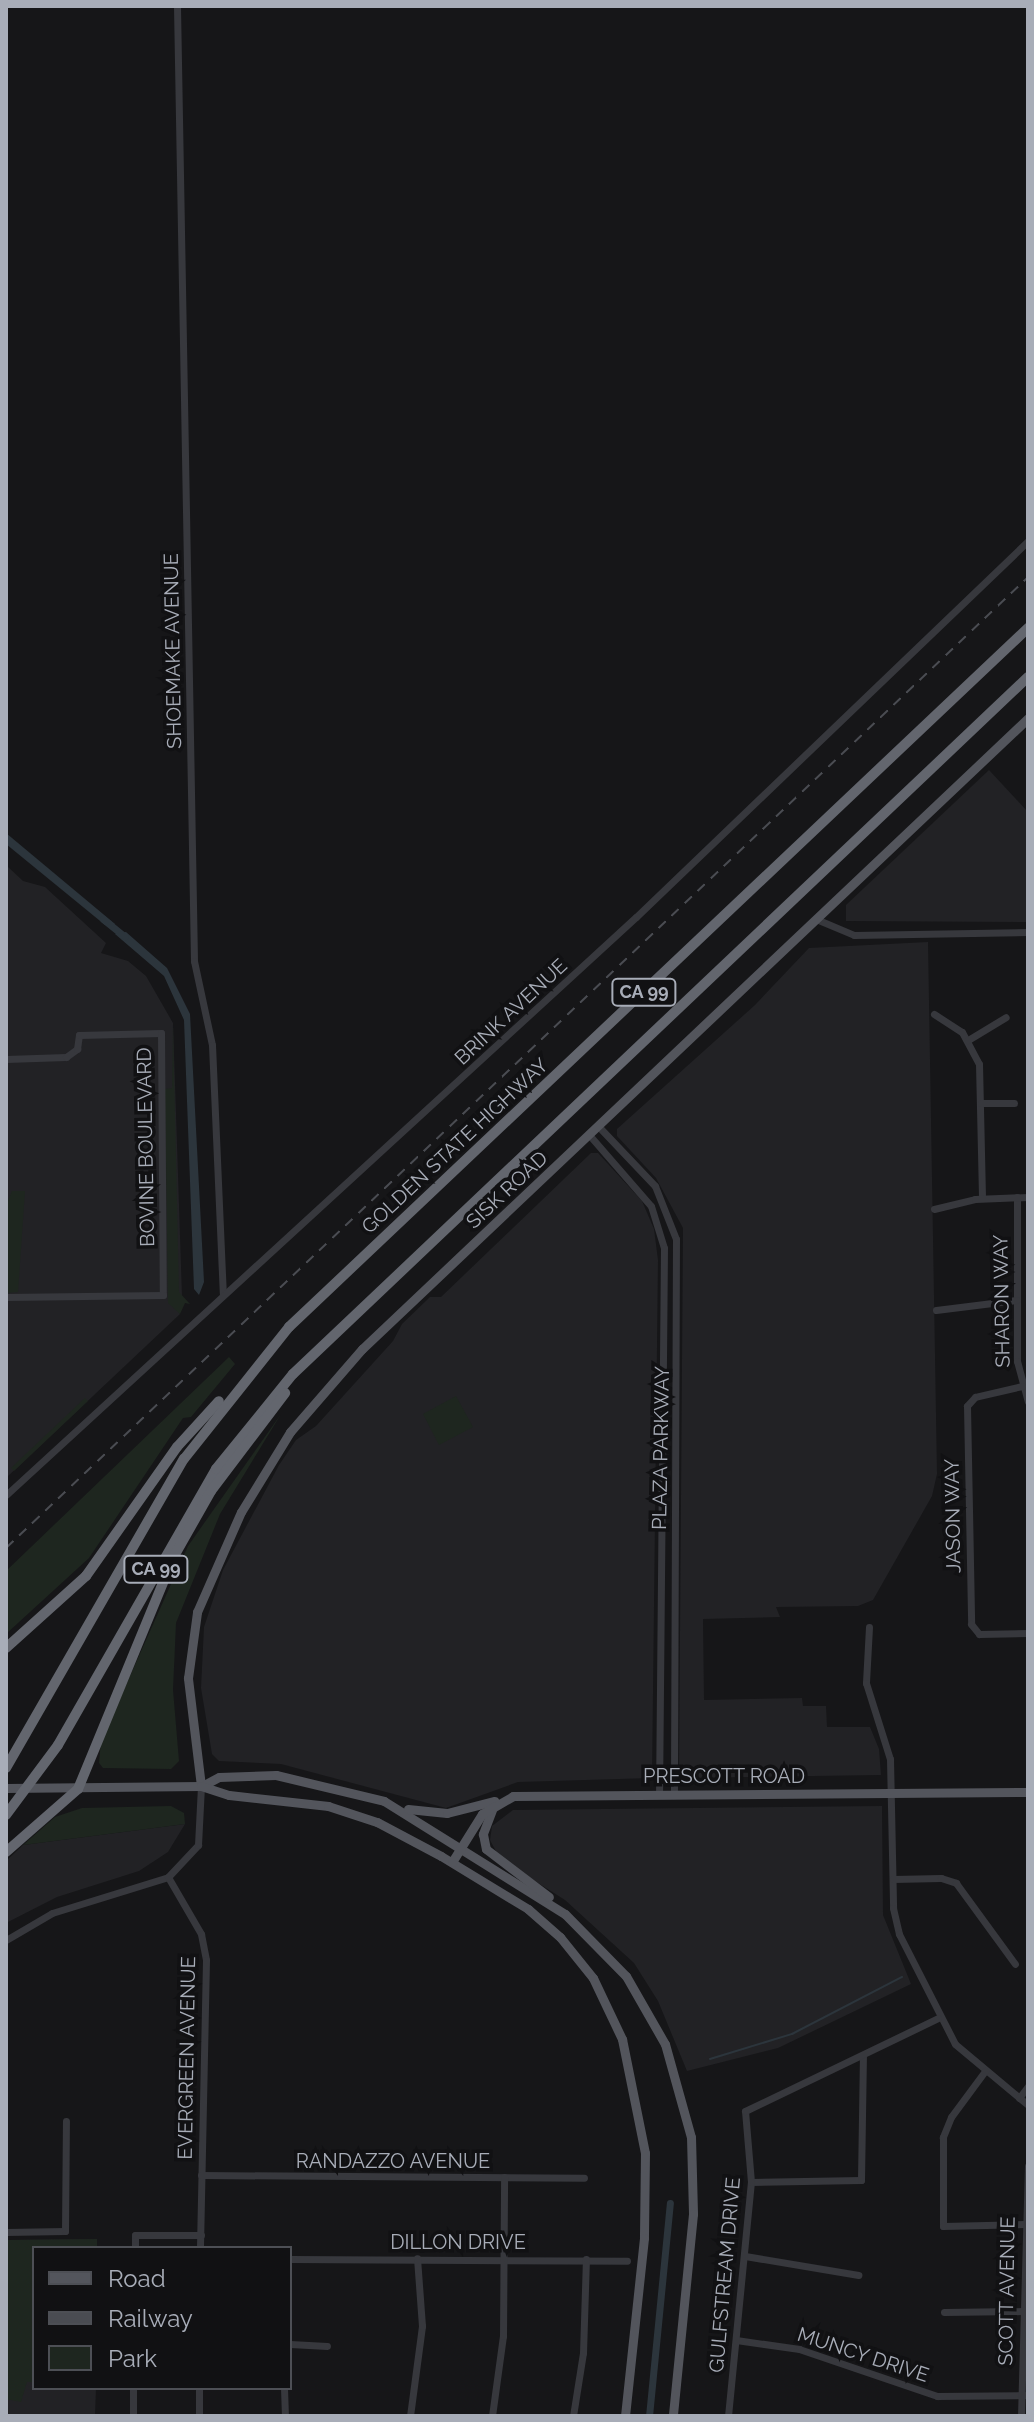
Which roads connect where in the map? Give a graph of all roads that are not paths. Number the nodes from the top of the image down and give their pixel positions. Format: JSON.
{"nodes":[{"id":1,"x":177,"y":6,"type":"edge"},
{"id":2,"x":1028,"y":541,"type":"edge"},
{"id":3,"x":1028,"y":628,"type":"edge"},
{"id":4,"x":1028,"y":677,"type":"edge"},
{"id":5,"x":1026,"y":723,"type":"edge"},
{"id":6,"x":816,"y":919,"type":"junction"},
{"id":7,"x":1028,"y":932,"type":"edge"},
{"id":8,"x":934,"y":1014,"type":"dead end"},
{"id":9,"x":1006,"y":1017,"type":"dead end"},
{"id":10,"x":968,"y":1040,"type":"junction"},
{"id":11,"x":6,"y":1059,"type":"edge"},
{"id":12,"x":981,"y":1103,"type":"junction"},
{"id":13,"x":1014,"y":1103,"type":"dead end"},
{"id":14,"x":600,"y":1128,"type":"junction"},
{"id":15,"x":591,"y":1137,"type":"junction"},
{"id":16,"x":1017,"y":1197,"type":"junction"},
{"id":17,"x":1028,"y":1197,"type":"edge"},
{"id":18,"x":982,"y":1198,"type":"junction"},
{"id":19,"x":934,"y":1209,"type":"dead end"},
{"id":20,"x":223,"y":1294,"type":"junction"},
{"id":21,"x":6,"y":1297,"type":"edge"},
{"id":22,"x":1016,"y":1300,"type":"junction"},
{"id":23,"x":936,"y":1310,"type":"dead end"},
{"id":24,"x":328,"y":1338,"type":"junction"},
{"id":25,"x":241,"y":1381,"type":"junction"},
{"id":26,"x":1022,"y":1386,"type":"junction"},
{"id":27,"x":1028,"y":1402,"type":"edge"},
{"id":28,"x":6,"y":1495,"type":"edge"},
{"id":29,"x":869,"y":1627,"type":"dead end"},
{"id":30,"x":1028,"y":1633,"type":"edge"},
{"id":31,"x":6,"y":1648,"type":"edge"},
{"id":32,"x":6,"y":1768,"type":"edge"},
{"id":33,"x":201,"y":1786,"type":"junction"},
{"id":34,"x":6,"y":1788,"type":"edge"},
{"id":35,"x":78,"y":1789,"type":"junction"},
{"id":36,"x":1028,"y":1792,"type":"edge"},
{"id":37,"x":892,"y":1793,"type":"junction"},
{"id":38,"x":659,"y":1794,"type":"junction"},
{"id":39,"x":674,"y":1794,"type":"junction"},
{"id":40,"x":498,"y":1800,"type":"junction"},
{"id":41,"x":393,"y":1805,"type":"junction"},
{"id":42,"x":6,"y":1815,"type":"edge"},
{"id":43,"x":462,"y":1845,"type":"junction"},
{"id":44,"x":6,"y":1852,"type":"edge"},
{"id":45,"x":452,"y":1862,"type":"junction"},
{"id":46,"x":168,"y":1877,"type":"junction"},
{"id":47,"x":893,"y":1879,"type":"junction"},
{"id":48,"x":565,"y":1914,"type":"junction"},
{"id":49,"x":6,"y":1940,"type":"edge"},
{"id":50,"x":1015,"y":1964,"type":"dead end"},
{"id":51,"x":938,"y":2018,"type":"junction"},
{"id":52,"x":863,"y":2055,"type":"junction"},
{"id":53,"x":985,"y":2071,"type":"junction"},
{"id":54,"x":1028,"y":2086,"type":"edge"},
{"id":55,"x":1019,"y":2098,"type":"junction"},
{"id":56,"x":1028,"y":2105,"type":"edge"},
{"id":57,"x":66,"y":2121,"type":"dead end"},
{"id":58,"x":1028,"y":2166,"type":"edge"},
{"id":59,"x":201,"y":2175,"type":"junction"},
{"id":60,"x":504,"y":2177,"type":"junction"},
{"id":61,"x":584,"y":2178,"type":"dead end"},
{"id":62,"x":751,"y":2182,"type":"junction"},
{"id":63,"x":1024,"y":2224,"type":"junction"},
{"id":64,"x":6,"y":2232,"type":"edge"},
{"id":65,"x":201,"y":2235,"type":"junction"},
{"id":66,"x":135,"y":2246,"type":"edge"},
{"id":67,"x":200,"y":2246,"type":"edge"},
{"id":68,"x":745,"y":2256,"type":"junction"},
{"id":69,"x":417,"y":2258,"type":"junction"},
{"id":70,"x":504,"y":2258,"type":"junction"},
{"id":71,"x":292,"y":2259,"type":"edge"},
{"id":72,"x":586,"y":2259,"type":"junction"},
{"id":73,"x":627,"y":2261,"type":"dead end"},
{"id":74,"x":858,"y":2275,"type":"dead end"},
{"id":75,"x":1023,"y":2311,"type":"junction"},
{"id":76,"x":944,"y":2312,"type":"dead end"},
{"id":77,"x":736,"y":2340,"type":"junction"},
{"id":78,"x":292,"y":2344,"type":"edge"},
{"id":79,"x":327,"y":2346,"type":"dead end"},
{"id":80,"x":133,"y":2390,"type":"edge"},
{"id":81,"x":199,"y":2390,"type":"edge"},
{"id":82,"x":284,"y":2390,"type":"edge"},
{"id":83,"x":1025,"y":2395,"type":"edge"},
{"id":84,"x":133,"y":2416,"type":"edge"},
{"id":85,"x":199,"y":2416,"type":"edge"},
{"id":86,"x":285,"y":2416,"type":"edge"},
{"id":87,"x":410,"y":2416,"type":"edge"},
{"id":88,"x":492,"y":2416,"type":"edge"},
{"id":89,"x":573,"y":2416,"type":"edge"},
{"id":90,"x":625,"y":2416,"type":"edge"},
{"id":91,"x":673,"y":2416,"type":"edge"},
{"id":92,"x":728,"y":2416,"type":"edge"},
{"id":93,"x":1021,"y":2416,"type":"edge"}],
"edges":[{"from":1,"to":20,"type":"street","name":"SHOEMAKE AVENUE"},
{"from":2,"to":20,"type":"street","name":"BRINK AVENUE"},
{"from":3,"to":25,"type":"highway","name":"GOLDEN STATE HIGHWAY","number":"CA 99"},
{"from":4,"to":24,"type":"highway","number":"CA 99"},
{"from":5,"to":6,"type":"main road","name":"SISK ROAD"},
{"from":6,"to":7,"type":"street"},
{"from":6,"to":14,"type":"main road","name":"SISK ROAD"},
{"from":8,"to":10,"type":"street"},
{"from":9,"to":10,"type":"street"},
{"from":10,"to":12,"type":"street"},
{"from":11,"to":21,"type":"street","name":"BOVINE BOULEVARD"},
{"from":12,"to":13,"type":"street"},
{"from":12,"to":18,"type":"street"},
{"from":14,"to":15,"type":"main road","name":"SISK ROAD"},
{"from":14,"to":39,"type":"street","name":"PLAZA PARKWAY"},
{"from":15,"to":33,"type":"main road","name":"SISK ROAD"},
{"from":15,"to":38,"type":"street","name":"PLAZA PARKWAY"},
{"from":16,"to":17,"type":"street"},
{"from":16,"to":18,"type":"street"},
{"from":16,"to":22,"type":"street","name":"SHARON WAY"},
{"from":18,"to":19,"type":"street"},
{"from":20,"to":28,"type":"street","name":"BRINK AVENUE"},
{"from":22,"to":23,"type":"street"},
{"from":22,"to":26,"type":"street","name":"SHARON WAY"},
{"from":24,"to":35,"type":"highway"},
{"from":24,"to":42,"type":"highway","number":"CA 99"},
{"from":25,"to":31,"type":"highway"},
{"from":25,"to":32,"type":"highway","name":"GOLDEN STATE HIGHWAY","number":"CA 99"},
{"from":26,"to":27,"type":"street","name":"SHARON WAY"},
{"from":26,"to":30,"type":"street","name":"JASON WAY"},
{"from":29,"to":37,"type":"street"},
{"from":33,"to":35,"type":"main road"},
{"from":33,"to":41,"type":"main road"},
{"from":33,"to":45,"type":"main road"},
{"from":33,"to":46,"type":"street"},
{"from":34,"to":35,"type":"main road"},
{"from":35,"to":44,"type":"highway"},
{"from":36,"to":37,"type":"main road","name":"PRESCOTT ROAD"},
{"from":37,"to":39,"type":"main road","name":"PRESCOTT ROAD"},
{"from":37,"to":47,"type":"street"},
{"from":38,"to":39,"type":"main road","name":"PRESCOTT ROAD"},
{"from":38,"to":40,"type":"main road","name":"PRESCOTT ROAD"},
{"from":40,"to":41,"type":"main road","name":"PRESCOTT ROAD"},
{"from":40,"to":43,"type":"main road"},
{"from":40,"to":48,"type":"main road"},
{"from":41,"to":43,"type":"main road"},
{"from":43,"to":45,"type":"main road"},
{"from":43,"to":48,"type":"main road"},
{"from":45,"to":90,"type":"main road"},
{"from":46,"to":49,"type":"street"},
{"from":46,"to":59,"type":"street","name":"EVERGREEN AVENUE"},
{"from":47,"to":50,"type":"street"},
{"from":47,"to":51,"type":"street"},
{"from":48,"to":91,"type":"main road"},
{"from":51,"to":52,"type":"street","name":"GULFSTREAM DRIVE"},
{"from":51,"to":53,"type":"street"},
{"from":52,"to":62,"type":"street","name":"GULFSTREAM DRIVE"},
{"from":52,"to":62,"type":"street"},
{"from":53,"to":55,"type":"street"},
{"from":53,"to":63,"type":"street"},
{"from":54,"to":55,"type":"street"},
{"from":55,"to":56,"type":"street"},
{"from":57,"to":64,"type":"street"},
{"from":58,"to":63,"type":"street","name":"SCOTT AVENUE"},
{"from":59,"to":60,"type":"street","name":"RANDAZZO AVENUE"},
{"from":59,"to":65,"type":"street","name":"EVERGREEN AVENUE"},
{"from":60,"to":61,"type":"street","name":"RANDAZZO AVENUE"},
{"from":60,"to":70,"type":"street"},
{"from":62,"to":68,"type":"street","name":"GULFSTREAM DRIVE"},
{"from":63,"to":75,"type":"street","name":"SCOTT AVENUE"},
{"from":65,"to":66,"type":"street"},
{"from":65,"to":67,"type":"street","name":"EVERGREEN AVENUE"},
{"from":68,"to":74,"type":"street"},
{"from":68,"to":77,"type":"street","name":"GULFSTREAM DRIVE"},
{"from":69,"to":70,"type":"street","name":"DILLON DRIVE"},
{"from":69,"to":71,"type":"street","name":"DILLON DRIVE"},
{"from":69,"to":87,"type":"street"},
{"from":70,"to":72,"type":"street","name":"DILLON DRIVE"},
{"from":70,"to":88,"type":"street"},
{"from":72,"to":73,"type":"street","name":"DILLON DRIVE"},
{"from":72,"to":89,"type":"street"},
{"from":75,"to":76,"type":"street"},
{"from":75,"to":83,"type":"street","name":"SCOTT AVENUE"},
{"from":77,"to":83,"type":"street","name":"MUNCY DRIVE"},
{"from":77,"to":92,"type":"street","name":"GULFSTREAM DRIVE"},
{"from":78,"to":79,"type":"street"},
{"from":80,"to":84,"type":"street"},
{"from":81,"to":85,"type":"street"},
{"from":82,"to":86,"type":"street"},
{"from":83,"to":93,"type":"street","name":"SCOTT AVENUE"}]}
